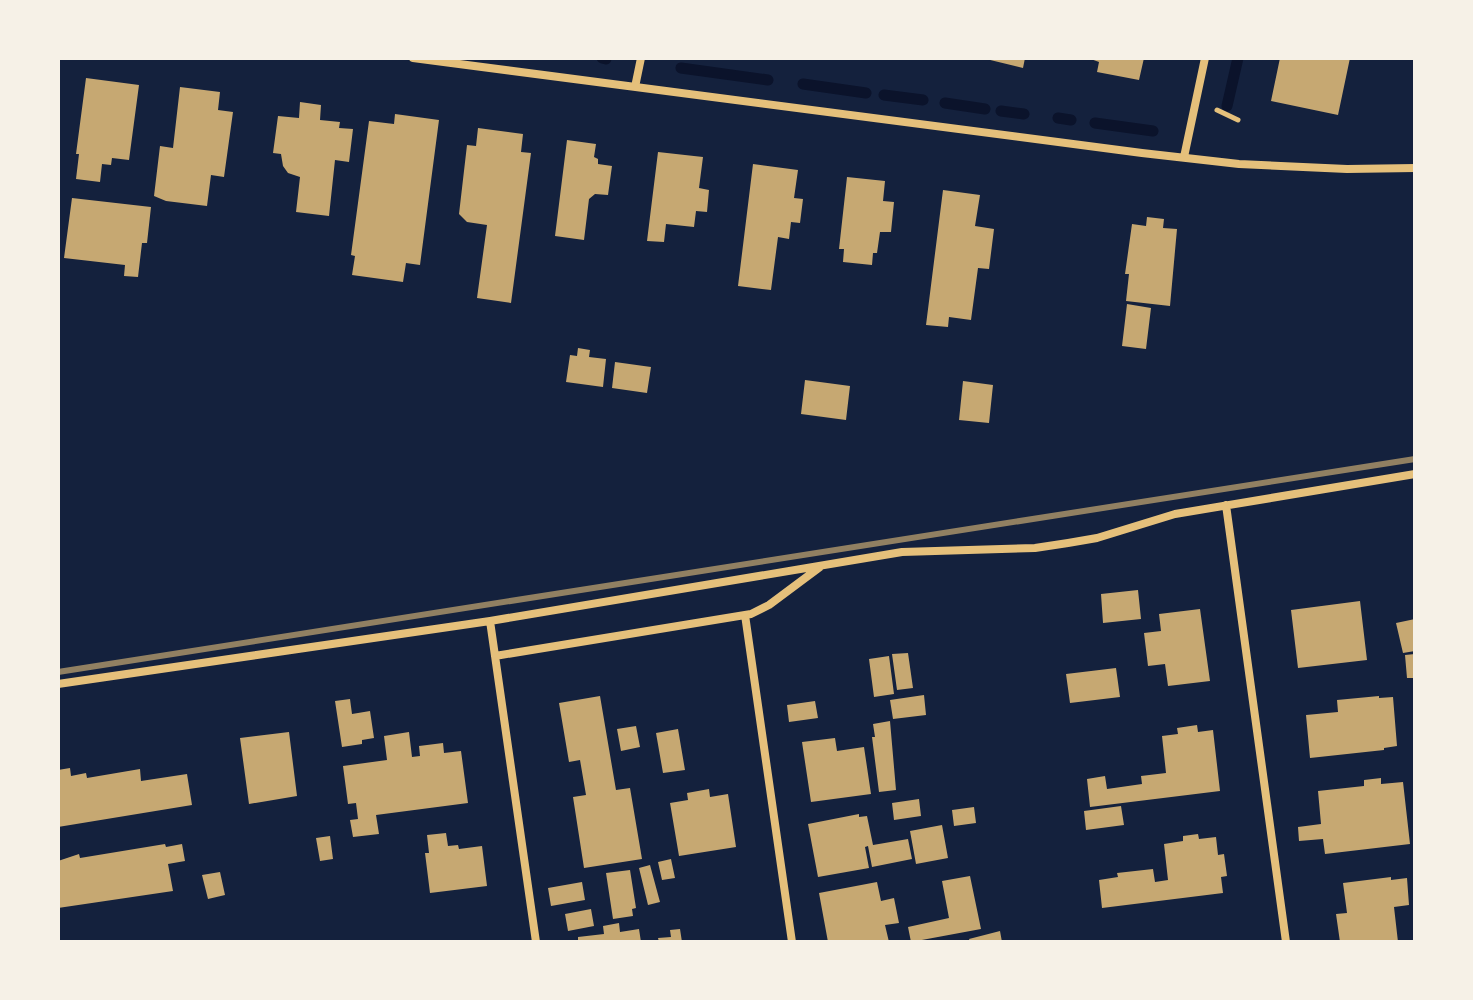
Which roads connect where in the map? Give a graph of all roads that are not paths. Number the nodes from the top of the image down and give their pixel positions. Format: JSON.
{"nodes":[{"id":1,"x":413,"y":58,"type":"edge"},
{"id":2,"x":641,"y":58,"type":"edge"},
{"id":3,"x":1205,"y":58,"type":"edge"},
{"id":4,"x":635,"y":87,"type":"junction"},
{"id":5,"x":1184,"y":157,"type":"junction"},
{"id":6,"x":1415,"y":168,"type":"edge"},
{"id":7,"x":1415,"y":474,"type":"edge"},
{"id":8,"x":1226,"y":505,"type":"junction"},
{"id":9,"x":822,"y":566,"type":"junction"},
{"id":10,"x":745,"y":615,"type":"junction"},
{"id":11,"x":490,"y":621,"type":"junction"},
{"id":12,"x":495,"y":656,"type":"junction"},
{"id":13,"x":58,"y":684,"type":"edge"},
{"id":14,"x":536,"y":942,"type":"edge"},
{"id":15,"x":792,"y":942,"type":"edge"},
{"id":16,"x":1286,"y":942,"type":"edge"}],
"edges":[{"from":1,"to":4,"type":"street"},
{"from":2,"to":4,"type":"street"},
{"from":3,"to":5,"type":"street"},
{"from":4,"to":5,"type":"street"},
{"from":5,"to":6,"type":"street"},
{"from":7,"to":8,"type":"street"},
{"from":8,"to":9,"type":"street"},
{"from":8,"to":16,"type":"street"},
{"from":9,"to":10,"type":"street"},
{"from":9,"to":11,"type":"street"},
{"from":10,"to":12,"type":"street"},
{"from":10,"to":15,"type":"street"},
{"from":11,"to":12,"type":"street"},
{"from":11,"to":13,"type":"street"},
{"from":12,"to":14,"type":"street"}]}
